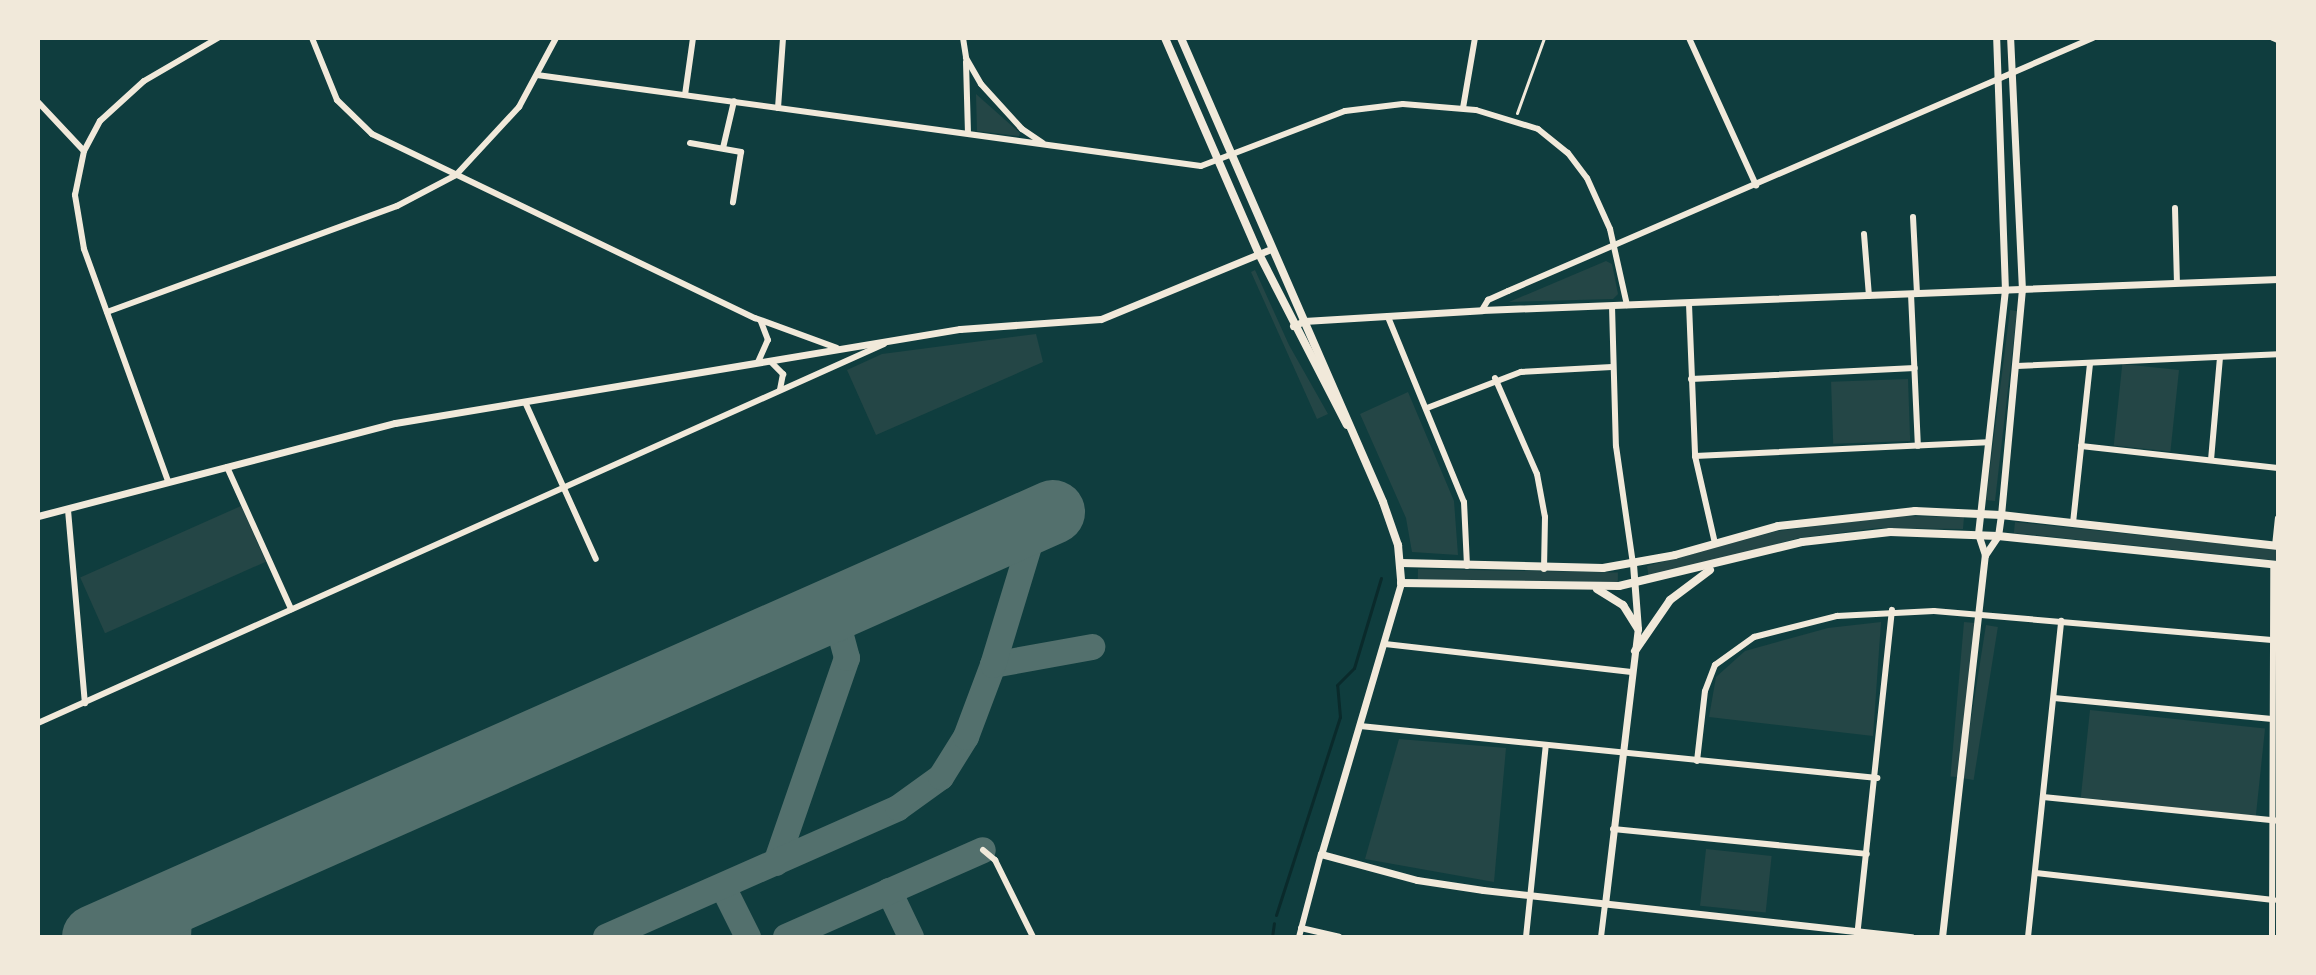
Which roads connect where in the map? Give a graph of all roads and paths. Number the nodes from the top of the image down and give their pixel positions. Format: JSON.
{"nodes":[{"id":1,"x":218,"y":38,"type":"edge"},
{"id":2,"x":312,"y":38,"type":"edge"},
{"id":3,"x":556,"y":38,"type":"edge"},
{"id":4,"x":693,"y":38,"type":"edge"},
{"id":5,"x":783,"y":38,"type":"edge"},
{"id":6,"x":963,"y":38,"type":"edge"},
{"id":7,"x":1165,"y":38,"type":"edge"},
{"id":8,"x":1181,"y":38,"type":"edge"},
{"id":9,"x":1475,"y":38,"type":"edge"},
{"id":10,"x":1544,"y":38,"type":"edge"},
{"id":11,"x":1689,"y":38,"type":"edge"},
{"id":12,"x":1996,"y":38,"type":"edge"},
{"id":13,"x":2010,"y":38,"type":"edge"},
{"id":14,"x":2093,"y":38,"type":"edge"},
{"id":15,"x":966,"y":58,"type":"junction"},
{"id":16,"x":2011,"y":74,"type":"junction"},
{"id":17,"x":537,"y":75,"type":"junction"},
{"id":18,"x":1998,"y":80,"type":"junction"},
{"id":19,"x":685,"y":95,"type":"junction"},
{"id":20,"x":734,"y":101,"type":"junction"},
{"id":21,"x":38,"y":102,"type":"edge"},
{"id":22,"x":778,"y":108,"type":"junction"},
{"id":23,"x":1463,"y":108,"type":"junction"},
{"id":24,"x":1516,"y":116,"type":"junction"},
{"id":25,"x":968,"y":133,"type":"junction"},
{"id":26,"x":690,"y":143,"type":"dead end"},
{"id":27,"x":1045,"y":144,"type":"junction"},
{"id":28,"x":723,"y":148,"type":"junction"},
{"id":29,"x":84,"y":151,"type":"junction"},
{"id":30,"x":1231,"y":155,"type":"junction"},
{"id":31,"x":1218,"y":161,"type":"junction"},
{"id":32,"x":456,"y":175,"type":"junction"},
{"id":33,"x":1756,"y":185,"type":"junction"},
{"id":34,"x":733,"y":202,"type":"dead end"},
{"id":35,"x":2175,"y":208,"type":"dead end"},
{"id":36,"x":1913,"y":217,"type":"dead end"},
{"id":37,"x":1864,"y":234,"type":"dead end"},
{"id":38,"x":1614,"y":245,"type":"junction"},
{"id":39,"x":1271,"y":249,"type":"junction"},
{"id":40,"x":1259,"y":254,"type":"junction"},
{"id":41,"x":2278,"y":279,"type":"edge"},
{"id":42,"x":2177,"y":282,"type":"junction"},
{"id":43,"x":2022,"y":290,"type":"junction"},
{"id":44,"x":2005,"y":291,"type":"junction"},
{"id":45,"x":1914,"y":294,"type":"junction"},
{"id":46,"x":1869,"y":296,"type":"junction"},
{"id":47,"x":1689,"y":304,"type":"junction"},
{"id":48,"x":1627,"y":305,"type":"junction"},
{"id":49,"x":1612,"y":306,"type":"junction"},
{"id":50,"x":1482,"y":310,"type":"junction"},
{"id":51,"x":107,"y":312,"type":"junction"},
{"id":52,"x":1388,"y":317,"type":"junction"},
{"id":53,"x":755,"y":318,"type":"junction"},
{"id":54,"x":1304,"y":321,"type":"junction"},
{"id":55,"x":1293,"y":326,"type":"junction"},
{"id":56,"x":884,"y":344,"type":"junction"},
{"id":57,"x":2278,"y":354,"type":"edge"},
{"id":58,"x":2220,"y":357,"type":"junction"},
{"id":59,"x":772,"y":363,"type":"junction"},
{"id":60,"x":2090,"y":363,"type":"junction"},
{"id":61,"x":2017,"y":366,"type":"junction"},
{"id":62,"x":752,"y":367,"type":"junction"},
{"id":63,"x":1612,"y":367,"type":"junction"},
{"id":64,"x":1915,"y":368,"type":"junction"},
{"id":65,"x":1495,"y":378,"type":"junction"},
{"id":66,"x":1691,"y":379,"type":"junction"},
{"id":67,"x":779,"y":391,"type":"junction"},
{"id":68,"x":525,"y":402,"type":"junction"},
{"id":69,"x":1427,"y":408,"type":"junction"},
{"id":70,"x":1354,"y":436,"type":"junction"},
{"id":71,"x":1988,"y":442,"type":"junction"},
{"id":72,"x":1918,"y":446,"type":"junction"},
{"id":73,"x":2081,"y":446,"type":"junction"},
{"id":74,"x":1695,"y":456,"type":"junction"},
{"id":75,"x":2211,"y":460,"type":"junction"},
{"id":76,"x":227,"y":467,"type":"junction"},
{"id":77,"x":2278,"y":468,"type":"edge"},
{"id":78,"x":168,"y":481,"type":"junction"},
{"id":79,"x":563,"y":488,"type":"junction"},
{"id":80,"x":68,"y":510,"type":"junction"},
{"id":81,"x":1980,"y":514,"type":"junction"},
{"id":82,"x":2001,"y":515,"type":"junction"},
{"id":83,"x":38,"y":516,"type":"edge"},
{"id":84,"x":2278,"y":518,"type":"edge"},
{"id":85,"x":2073,"y":523,"type":"junction"},
{"id":86,"x":1978,"y":534,"type":"junction"},
{"id":87,"x":1998,"y":536,"type":"junction"},
{"id":88,"x":1715,"y":543,"type":"junction"},
{"id":89,"x":2276,"y":546,"type":"edge"},
{"id":90,"x":1985,"y":555,"type":"junction"},
{"id":91,"x":596,"y":559,"type":"dead end"},
{"id":92,"x":1401,"y":563,"type":"junction"},
{"id":93,"x":1633,"y":564,"type":"junction"},
{"id":94,"x":1720,"y":565,"type":"junction"},
{"id":95,"x":2276,"y":565,"type":"edge"},
{"id":96,"x":1467,"y":566,"type":"junction"},
{"id":97,"x":1544,"y":569,"type":"junction"},
{"id":98,"x":1401,"y":583,"type":"junction"},
{"id":99,"x":1636,"y":584,"type":"junction"},
{"id":100,"x":1593,"y":588,"type":"junction"},
{"id":101,"x":291,"y":609,"type":"junction"},
{"id":102,"x":1892,"y":610,"type":"junction"},
{"id":103,"x":1977,"y":615,"type":"junction"},
{"id":104,"x":2061,"y":621,"type":"junction"},
{"id":105,"x":1638,"y":629,"type":"junction"},
{"id":106,"x":2272,"y":640,"type":"junction"},
{"id":107,"x":1385,"y":644,"type":"junction"},
{"id":108,"x":1635,"y":651,"type":"junction"},
{"id":109,"x":1631,"y":672,"type":"junction"},
{"id":110,"x":2054,"y":698,"type":"junction"},
{"id":111,"x":85,"y":703,"type":"junction"},
{"id":112,"x":2272,"y":719,"type":"junction"},
{"id":113,"x":38,"y":723,"type":"edge"},
{"id":114,"x":1360,"y":726,"type":"junction"},
{"id":115,"x":1546,"y":745,"type":"junction"},
{"id":116,"x":1622,"y":752,"type":"junction"},
{"id":117,"x":1697,"y":761,"type":"junction"},
{"id":118,"x":1877,"y":778,"type":"junction"},
{"id":119,"x":2043,"y":797,"type":"junction"},
{"id":120,"x":2275,"y":821,"type":"edge"},
{"id":121,"x":1613,"y":829,"type":"junction"},
{"id":122,"x":983,"y":850,"type":"dead end"},
{"id":123,"x":1321,"y":854,"type":"junction"},
{"id":124,"x":1867,"y":854,"type":"junction"},
{"id":125,"x":2036,"y":873,"type":"junction"},
{"id":126,"x":1531,"y":895,"type":"junction"},
{"id":127,"x":2273,"y":900,"type":"junction"},
{"id":128,"x":1605,"y":904,"type":"junction"},
{"id":129,"x":1301,"y":928,"type":"junction"},
{"id":130,"x":1857,"y":934,"type":"edge"},
{"id":131,"x":1033,"y":937,"type":"edge"},
{"id":132,"x":1299,"y":937,"type":"edge"},
{"id":133,"x":1339,"y":937,"type":"edge"},
{"id":134,"x":1526,"y":937,"type":"edge"},
{"id":135,"x":1601,"y":937,"type":"edge"},
{"id":136,"x":1911,"y":937,"type":"edge"},
{"id":137,"x":1942,"y":937,"type":"edge"},
{"id":138,"x":2028,"y":937,"type":"edge"},
{"id":139,"x":2272,"y":937,"type":"edge"}],
"edges":[{"from":1,"to":29,"type":"street"},
{"from":2,"to":32,"type":"street"},
{"from":3,"to":17,"type":"street"},
{"from":4,"to":19,"type":"street"},
{"from":5,"to":22,"type":"street"},
{"from":6,"to":15,"type":"street"},
{"from":7,"to":31,"type":"main road"},
{"from":8,"to":30,"type":"main road"},
{"from":9,"to":23,"type":"street"},
{"from":10,"to":24,"type":"lane"},
{"from":11,"to":33,"type":"street"},
{"from":12,"to":18,"type":"street"},
{"from":13,"to":16,"type":"street"},
{"from":14,"to":16,"type":"street"},
{"from":15,"to":25,"type":"street"},
{"from":15,"to":27,"type":"street"},
{"from":16,"to":18,"type":"street"},
{"from":16,"to":43,"type":"street"},
{"from":17,"to":19,"type":"street"},
{"from":17,"to":32,"type":"street"},
{"from":18,"to":33,"type":"street"},
{"from":18,"to":44,"type":"street"},
{"from":19,"to":20,"type":"street"},
{"from":20,"to":22,"type":"street"},
{"from":20,"to":28,"type":"street"},
{"from":21,"to":29,"type":"street"},
{"from":22,"to":25,"type":"street"},
{"from":23,"to":24,"type":"street"},
{"from":23,"to":30,"type":"street"},
{"from":24,"to":38,"type":"street"},
{"from":25,"to":27,"type":"street"},
{"from":26,"to":28,"type":"street"},
{"from":27,"to":31,"type":"street"},
{"from":28,"to":34,"type":"street"},
{"from":29,"to":51,"type":"street"},
{"from":30,"to":31,"type":"street"},
{"from":30,"to":39,"type":"main road"},
{"from":31,"to":40,"type":"main road"},
{"from":32,"to":51,"type":"street"},
{"from":32,"to":53,"type":"street"},
{"from":33,"to":38,"type":"street"},
{"from":35,"to":42,"type":"street"},
{"from":36,"to":45,"type":"street"},
{"from":37,"to":46,"type":"street"},
{"from":38,"to":48,"type":"street"},
{"from":38,"to":50,"type":"street"},
{"from":39,"to":40,"type":"street"},
{"from":39,"to":54,"type":"main road"},
{"from":40,"to":55,"type":"main road"},
{"from":40,"to":56,"type":"street"},
{"from":41,"to":42,"type":"street"},
{"from":42,"to":43,"type":"street"},
{"from":43,"to":44,"type":"street"},
{"from":43,"to":61,"type":"street"},
{"from":44,"to":45,"type":"street"},
{"from":44,"to":71,"type":"street"},
{"from":45,"to":46,"type":"street"},
{"from":45,"to":64,"type":"street"},
{"from":46,"to":47,"type":"street"},
{"from":47,"to":48,"type":"street"},
{"from":47,"to":66,"type":"street"},
{"from":48,"to":49,"type":"street"},
{"from":49,"to":50,"type":"street"},
{"from":49,"to":63,"type":"street"},
{"from":50,"to":52,"type":"street"},
{"from":51,"to":78,"type":"street"},
{"from":52,"to":54,"type":"street"},
{"from":52,"to":69,"type":"street"},
{"from":53,"to":56,"type":"street"},
{"from":53,"to":62,"type":"street"},
{"from":54,"to":55,"type":"street"},
{"from":54,"to":70,"type":"main road"},
{"from":55,"to":70,"type":"main road"},
{"from":56,"to":59,"type":"street"},
{"from":56,"to":67,"type":"street"},
{"from":57,"to":58,"type":"street"},
{"from":58,"to":60,"type":"street"},
{"from":58,"to":75,"type":"street"},
{"from":59,"to":62,"type":"street"},
{"from":59,"to":67,"type":"street"},
{"from":60,"to":61,"type":"street"},
{"from":60,"to":73,"type":"street"},
{"from":61,"to":82,"type":"street"},
{"from":62,"to":68,"type":"street"},
{"from":63,"to":65,"type":"street"},
{"from":63,"to":93,"type":"street"},
{"from":64,"to":66,"type":"street"},
{"from":64,"to":72,"type":"street"},
{"from":65,"to":69,"type":"street"},
{"from":65,"to":97,"type":"street"},
{"from":66,"to":74,"type":"street"},
{"from":67,"to":79,"type":"street"},
{"from":68,"to":76,"type":"street"},
{"from":68,"to":79,"type":"street"},
{"from":69,"to":96,"type":"street"},
{"from":70,"to":92,"type":"main road"},
{"from":71,"to":72,"type":"street"},
{"from":71,"to":81,"type":"street"},
{"from":72,"to":74,"type":"street"},
{"from":73,"to":75,"type":"street"},
{"from":73,"to":85,"type":"street"},
{"from":74,"to":88,"type":"street"},
{"from":75,"to":77,"type":"street"},
{"from":76,"to":78,"type":"street"},
{"from":76,"to":101,"type":"street"},
{"from":78,"to":80,"type":"street"},
{"from":79,"to":91,"type":"street"},
{"from":79,"to":101,"type":"street"},
{"from":80,"to":83,"type":"street"},
{"from":80,"to":111,"type":"street"},
{"from":81,"to":82,"type":"main road"},
{"from":81,"to":86,"type":"street"},
{"from":81,"to":88,"type":"main road"},
{"from":82,"to":85,"type":"main road"},
{"from":82,"to":87,"type":"street"},
{"from":84,"to":89,"type":"street"},
{"from":85,"to":89,"type":"main road"},
{"from":86,"to":87,"type":"main road"},
{"from":86,"to":90,"type":"street"},
{"from":86,"to":94,"type":"main road"},
{"from":87,"to":90,"type":"street"},
{"from":87,"to":95,"type":"main road"},
{"from":88,"to":93,"type":"main road"},
{"from":90,"to":103,"type":"street"},
{"from":92,"to":96,"type":"main road"},
{"from":92,"to":98,"type":"main road"},
{"from":93,"to":97,"type":"main road"},
{"from":93,"to":99,"type":"street"},
{"from":94,"to":99,"type":"main road"},
{"from":94,"to":108,"type":"main road"},
{"from":95,"to":106,"type":"street"},
{"from":96,"to":97,"type":"main road"},
{"from":98,"to":100,"type":"main road"},
{"from":98,"to":107,"type":"street"},
{"from":99,"to":100,"type":"main road"},
{"from":99,"to":105,"type":"street"},
{"from":100,"to":105,"type":"main road"},
{"from":101,"to":111,"type":"street"},
{"from":102,"to":103,"type":"street"},
{"from":102,"to":117,"type":"street"},
{"from":102,"to":118,"type":"street"},
{"from":103,"to":104,"type":"street"},
{"from":103,"to":137,"type":"street"},
{"from":104,"to":106,"type":"street"},
{"from":104,"to":110,"type":"street"},
{"from":105,"to":108,"type":"street"},
{"from":106,"to":112,"type":"street"},
{"from":107,"to":109,"type":"street"},
{"from":107,"to":114,"type":"street"},
{"from":108,"to":109,"type":"street"},
{"from":109,"to":116,"type":"street"},
{"from":110,"to":112,"type":"street"},
{"from":110,"to":119,"type":"street"},
{"from":111,"to":113,"type":"street"},
{"from":112,"to":120,"type":"street"},
{"from":114,"to":115,"type":"street"},
{"from":114,"to":123,"type":"street"},
{"from":115,"to":116,"type":"street"},
{"from":115,"to":126,"type":"street"},
{"from":116,"to":117,"type":"street"},
{"from":116,"to":121,"type":"street"},
{"from":117,"to":118,"type":"street"},
{"from":118,"to":124,"type":"street"},
{"from":119,"to":120,"type":"street"},
{"from":119,"to":125,"type":"street"},
{"from":120,"to":127,"type":"street"},
{"from":121,"to":124,"type":"street"},
{"from":121,"to":128,"type":"street"},
{"from":122,"to":131,"type":"street"},
{"from":123,"to":126,"type":"street"},
{"from":123,"to":129,"type":"street"},
{"from":124,"to":130,"type":"street"},
{"from":125,"to":127,"type":"street"},
{"from":125,"to":138,"type":"street"},
{"from":126,"to":128,"type":"street"},
{"from":126,"to":134,"type":"street"},
{"from":127,"to":139,"type":"street"},
{"from":128,"to":130,"type":"street"},
{"from":128,"to":135,"type":"street"},
{"from":129,"to":132,"type":"street"},
{"from":129,"to":133,"type":"street"},
{"from":130,"to":136,"type":"street"}]}
